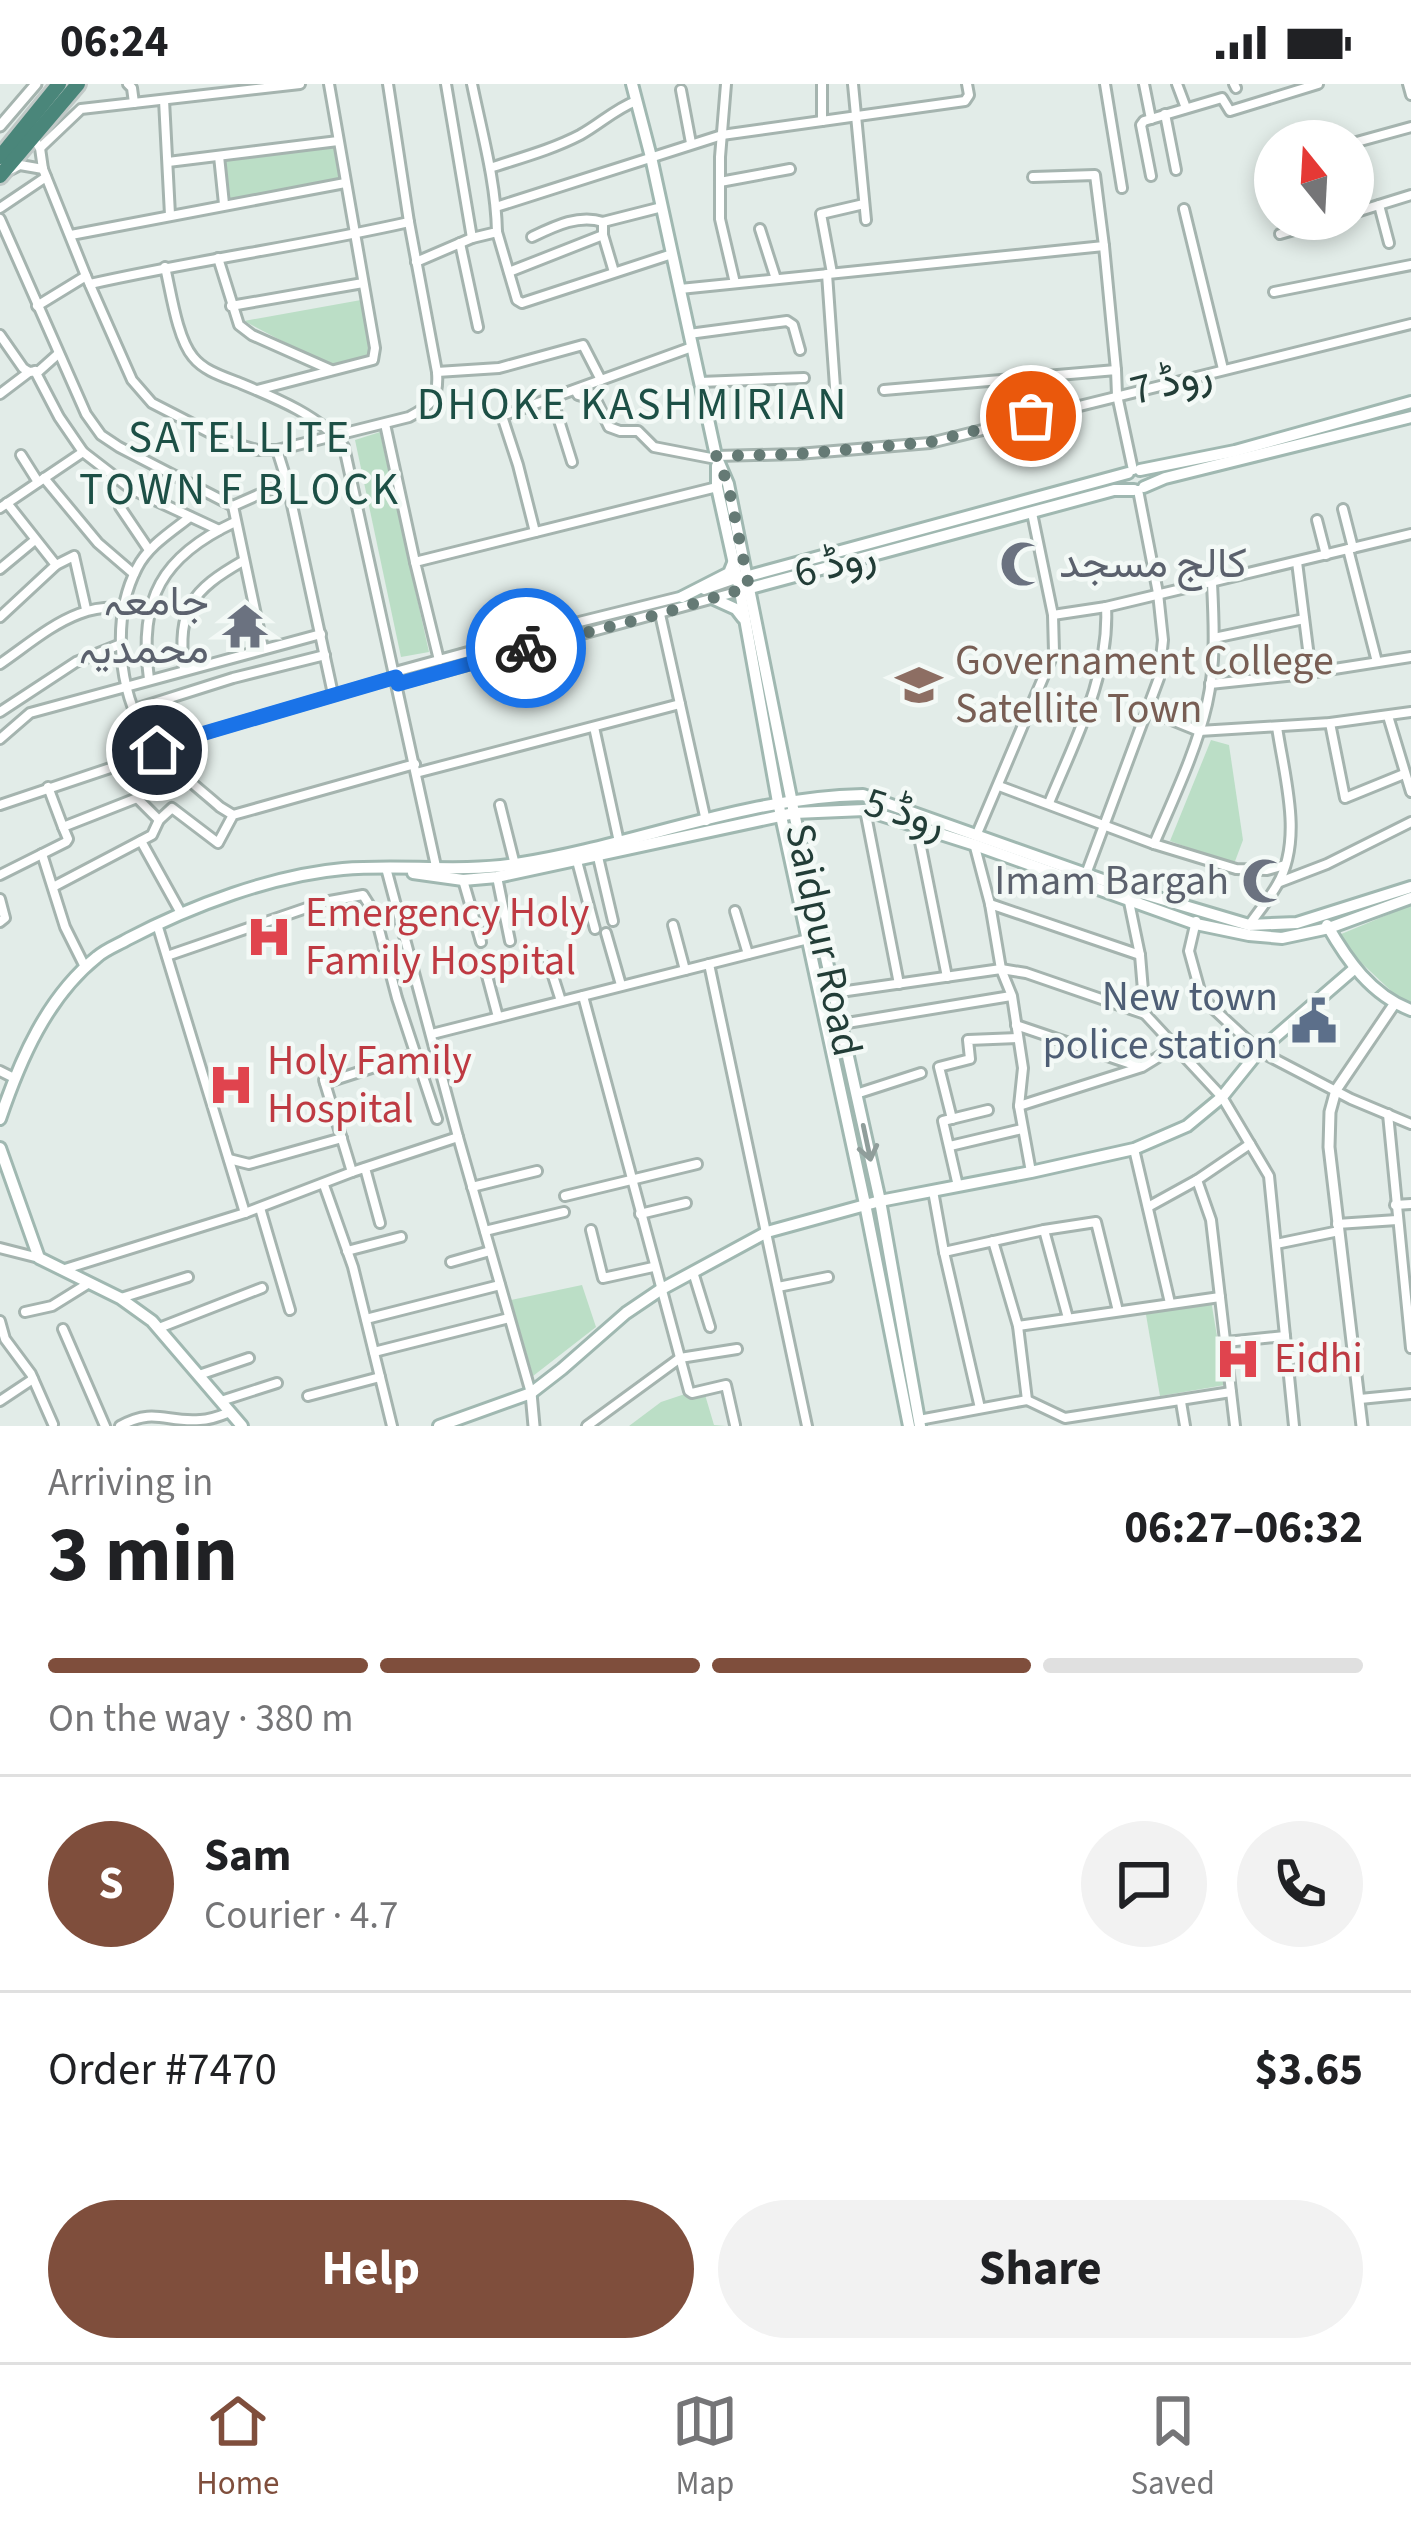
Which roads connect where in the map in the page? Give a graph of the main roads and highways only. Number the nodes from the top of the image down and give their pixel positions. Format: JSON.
{"nodes":[{"id":1,"x":59,"y":84,"type":"edge"},
{"id":2,"x":78,"y":84,"type":"edge"},
{"id":3,"x":632,"y":84,"type":"edge"},
{"id":4,"x":0,"y":157,"type":"edge"},
{"id":5,"x":0,"y":176,"type":"edge"},
{"id":6,"x":1411,"y":402,"type":"edge"},
{"id":7,"x":1411,"y":417,"type":"edge"},
{"id":8,"x":1134,"y":471,"type":"junction"},
{"id":9,"x":723,"y":485,"type":"junction"},
{"id":10,"x":1138,"y":489,"type":"junction"},
{"id":11,"x":742,"y":550,"type":"junction"},
{"id":12,"x":733,"y":563,"type":"junction"},
{"id":13,"x":768,"y":571,"type":"junction"},
{"id":14,"x":780,"y":579,"type":"junction"},
{"id":15,"x":743,"y":584,"type":"junction"},
{"id":16,"x":682,"y":597,"type":"road end"},
{"id":17,"x":714,"y":598,"type":"road end"},
{"id":18,"x":752,"y":604,"type":"junction"},
{"id":19,"x":745,"y":621,"type":"junction"},
{"id":20,"x":778,"y":802,"type":"junction"},
{"id":21,"x":789,"y":810,"type":"junction"},
{"id":22,"x":976,"y":840,"type":"junction"},
{"id":23,"x":437,"y":873,"type":"junction"},
{"id":24,"x":1411,"y":887,"type":"edge"},
{"id":25,"x":1129,"y":895,"type":"junction"},
{"id":26,"x":1411,"y":898,"type":"edge"},
{"id":27,"x":1325,"y":922,"type":"junction"},
{"id":28,"x":1354,"y":968,"type":"junction"},
{"id":29,"x":1411,"y":1010,"type":"edge"},
{"id":30,"x":0,"y":1119,"type":"edge"},
{"id":31,"x":0,"y":1148,"type":"edge"},
{"id":32,"x":880,"y":1201,"type":"junction"},
{"id":33,"x":865,"y":1204,"type":"junction"},
{"id":34,"x":916,"y":1424,"type":"edge"},
{"id":35,"x":242,"y":1426,"type":"edge"},
{"id":36,"x":439,"y":1426,"type":"edge"}],
"edges":[{"from":1,"to":4,"type":"highway"},
{"from":2,"to":5,"type":"highway"},
{"from":3,"to":9,"type":"main road","name":"Saidpur Road"},
{"from":6,"to":8,"type":"main road","name":"روڈ 6"},
{"from":7,"to":10,"type":"main road","name":"روڈ 6"},
{"from":8,"to":10,"type":"main road"},
{"from":8,"to":13,"type":"main road","name":"روڈ 6"},
{"from":9,"to":11,"type":"main road","name":"Saidpur Road"},
{"from":9,"to":12,"type":"main road","name":"Saidpur Road"},
{"from":10,"to":14,"type":"main road","name":"روڈ 6"},
{"from":11,"to":13,"type":"main road"},
{"from":11,"to":15,"type":"main road","name":"Saidpur Road"},
{"from":12,"to":15,"type":"main road","name":"Saidpur Road"},
{"from":12,"to":16,"type":"main road"},
{"from":13,"to":15,"type":"main road","name":"روڈ 6"},
{"from":14,"to":15,"type":"main road","name":"روڈ 6"},
{"from":14,"to":18,"type":"main road"},
{"from":15,"to":18,"type":"main road","name":"Saidpur Road"},
{"from":15,"to":19,"type":"main road","name":"Saidpur Road"},
{"from":17,"to":19,"type":"main road"},
{"from":18,"to":21,"type":"main road","name":"Saidpur Road"},
{"from":19,"to":20,"type":"main road","name":"Saidpur Road"},
{"from":20,"to":21,"type":"main road","name":"روڈ 5"},
{"from":20,"to":23,"type":"main road","name":"روڈ 5"},
{"from":21,"to":22,"type":"main road","name":"روڈ 5"},
{"from":21,"to":22,"type":"main road","name":"روڈ 5"},
{"from":21,"to":23,"type":"main road","name":"روڈ 5"},
{"from":21,"to":32,"type":"main road","name":"Saidpur Road","one_way":true},
{"from":21,"to":33,"type":"main road","name":"Saidpur Road"},
{"from":22,"to":25,"type":"main road","name":"روڈ 5"},
{"from":22,"to":25,"type":"main road","name":"روڈ 5"},
{"from":23,"to":30,"type":"main road","name":"روڈ 5"},
{"from":24,"to":27,"type":"main road","name":"روڈ 5"},
{"from":25,"to":27,"type":"main road","name":"روڈ 5"},
{"from":25,"to":27,"type":"main road","name":"روڈ 5"},
{"from":26,"to":27,"type":"main road","name":"روڈ 5"},
{"from":27,"to":28,"type":"main road"},
{"from":28,"to":29,"type":"main road"},
{"from":28,"to":32,"type":"main road"},
{"from":31,"to":35,"type":"main road"},
{"from":32,"to":33,"type":"main road"},
{"from":32,"to":34,"type":"main road","name":"Saidpur Road"},
{"from":33,"to":34,"type":"main road","name":"Saidpur Road"},
{"from":33,"to":36,"type":"main road"}]}
